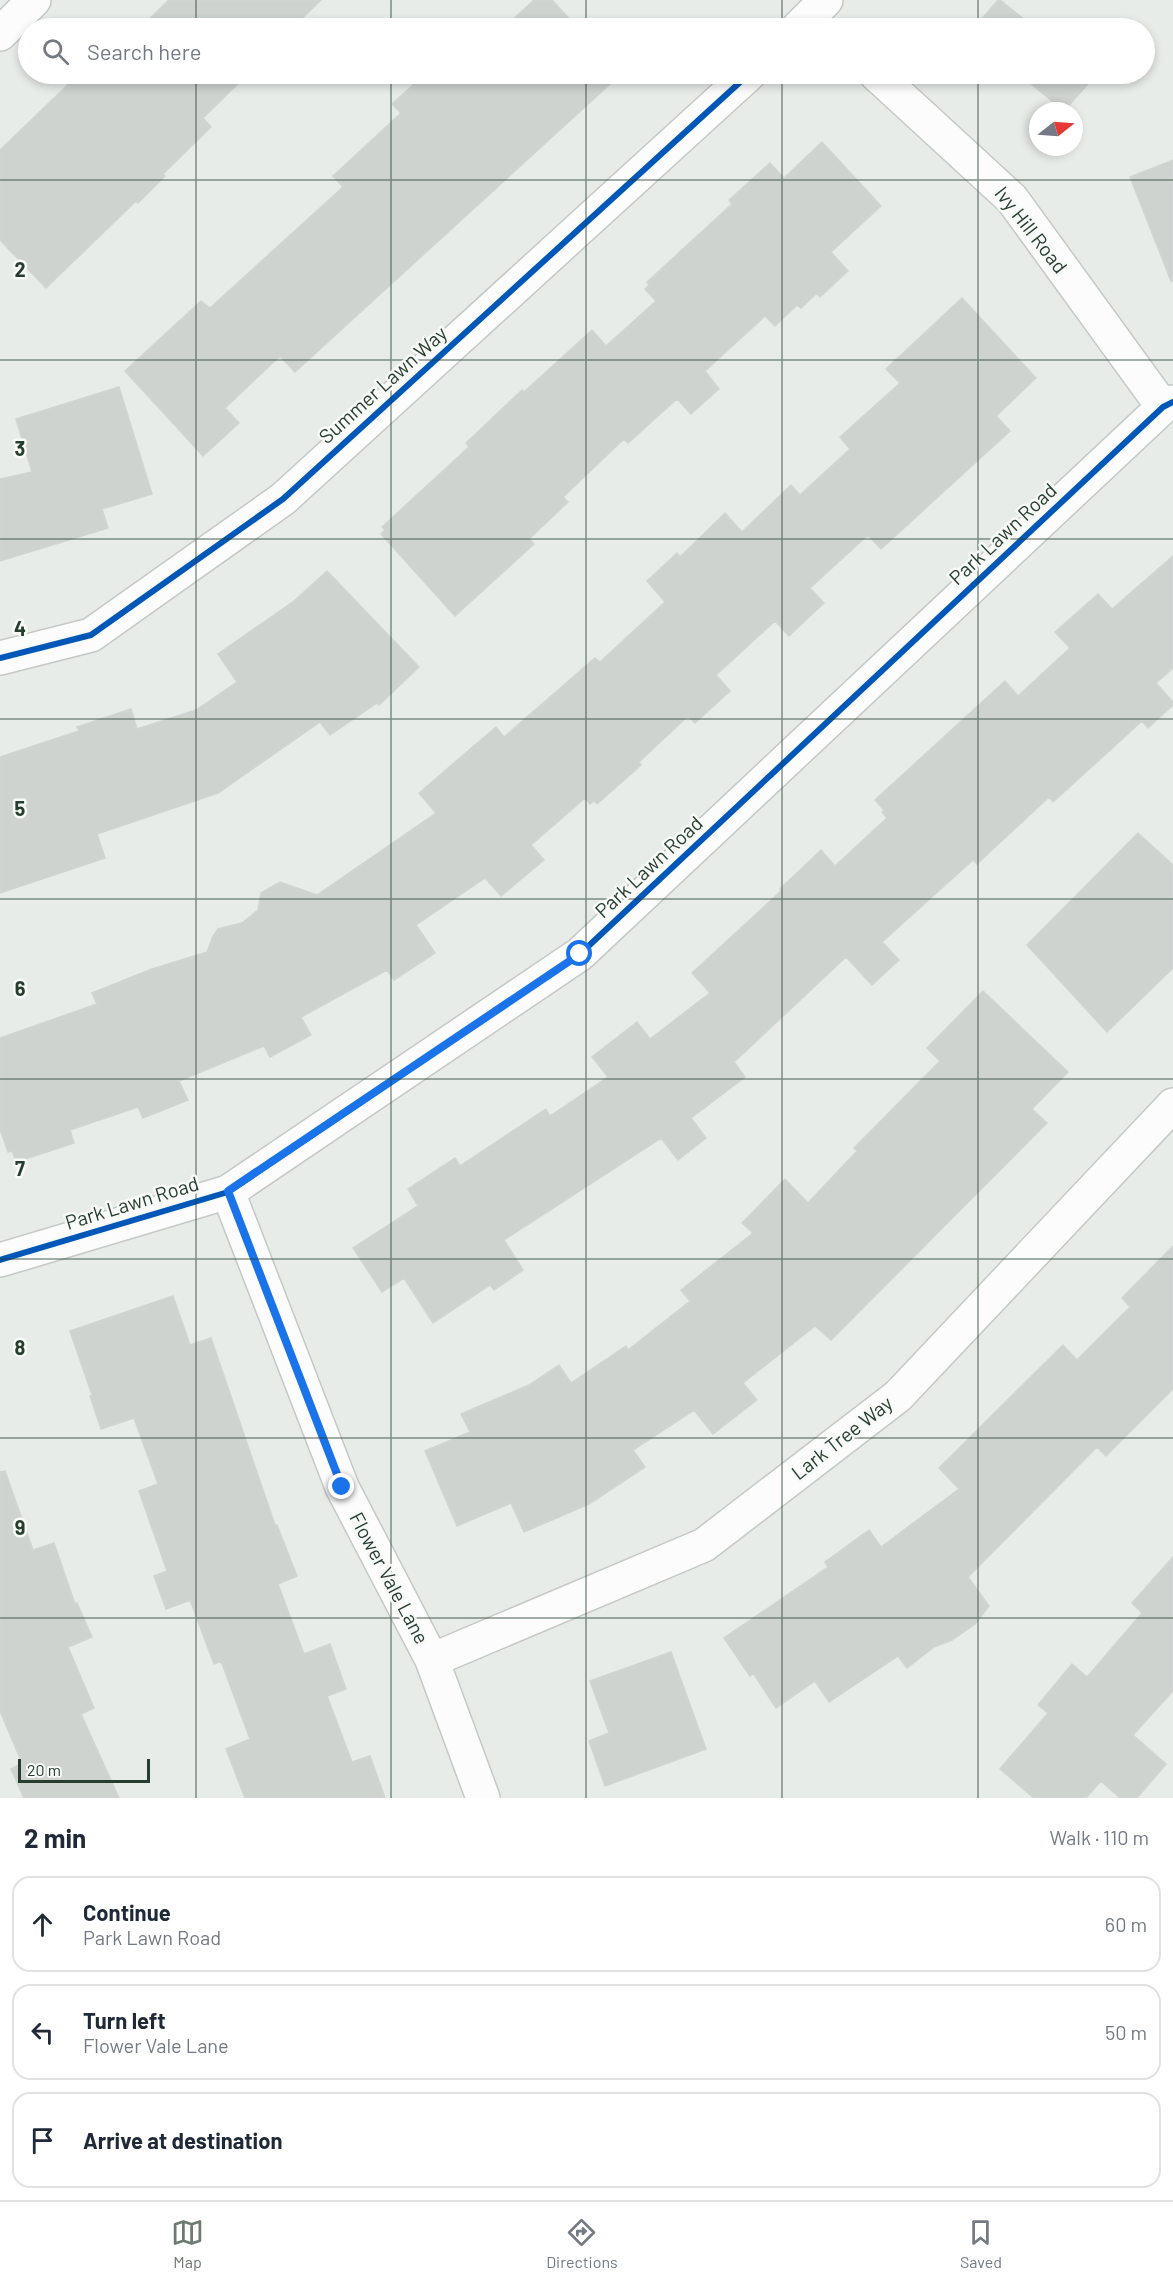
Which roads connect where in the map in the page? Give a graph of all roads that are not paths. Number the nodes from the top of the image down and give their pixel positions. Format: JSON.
{"nodes":[{"id":1,"x":34,"y":0,"type":"edge"},
{"id":2,"x":0,"y":34,"type":"edge"},
{"id":3,"x":738,"y":84,"type":"edge"},
{"id":4,"x":887,"y":84,"type":"edge"},
{"id":5,"x":1168,"y":405,"type":"edge"},
{"id":6,"x":0,"y":658,"type":"edge"},
{"id":7,"x":1173,"y":1106,"type":"edge"},
{"id":8,"x":228,"y":1191,"type":"junction"},
{"id":9,"x":0,"y":1260,"type":"edge"},
{"id":10,"x":432,"y":1660,"type":"junction"},
{"id":11,"x":483,"y":1798,"type":"edge"}],
"edges":[{"from":1,"to":2,"type":"street"},
{"from":3,"to":6,"type":"street","name":"Summer Lawn Way"},
{"from":4,"to":5,"type":"street","name":"Ivy Hill Road"},
{"from":5,"to":8,"type":"street","name":"Park Lawn Road"},
{"from":7,"to":10,"type":"street","name":"Lark Tree Way"},
{"from":8,"to":9,"type":"street","name":"Park Lawn Road"},
{"from":8,"to":10,"type":"street","name":"Flower Vale Lane"},
{"from":10,"to":11,"type":"street","name":"Flower Vale Lane"}]}
